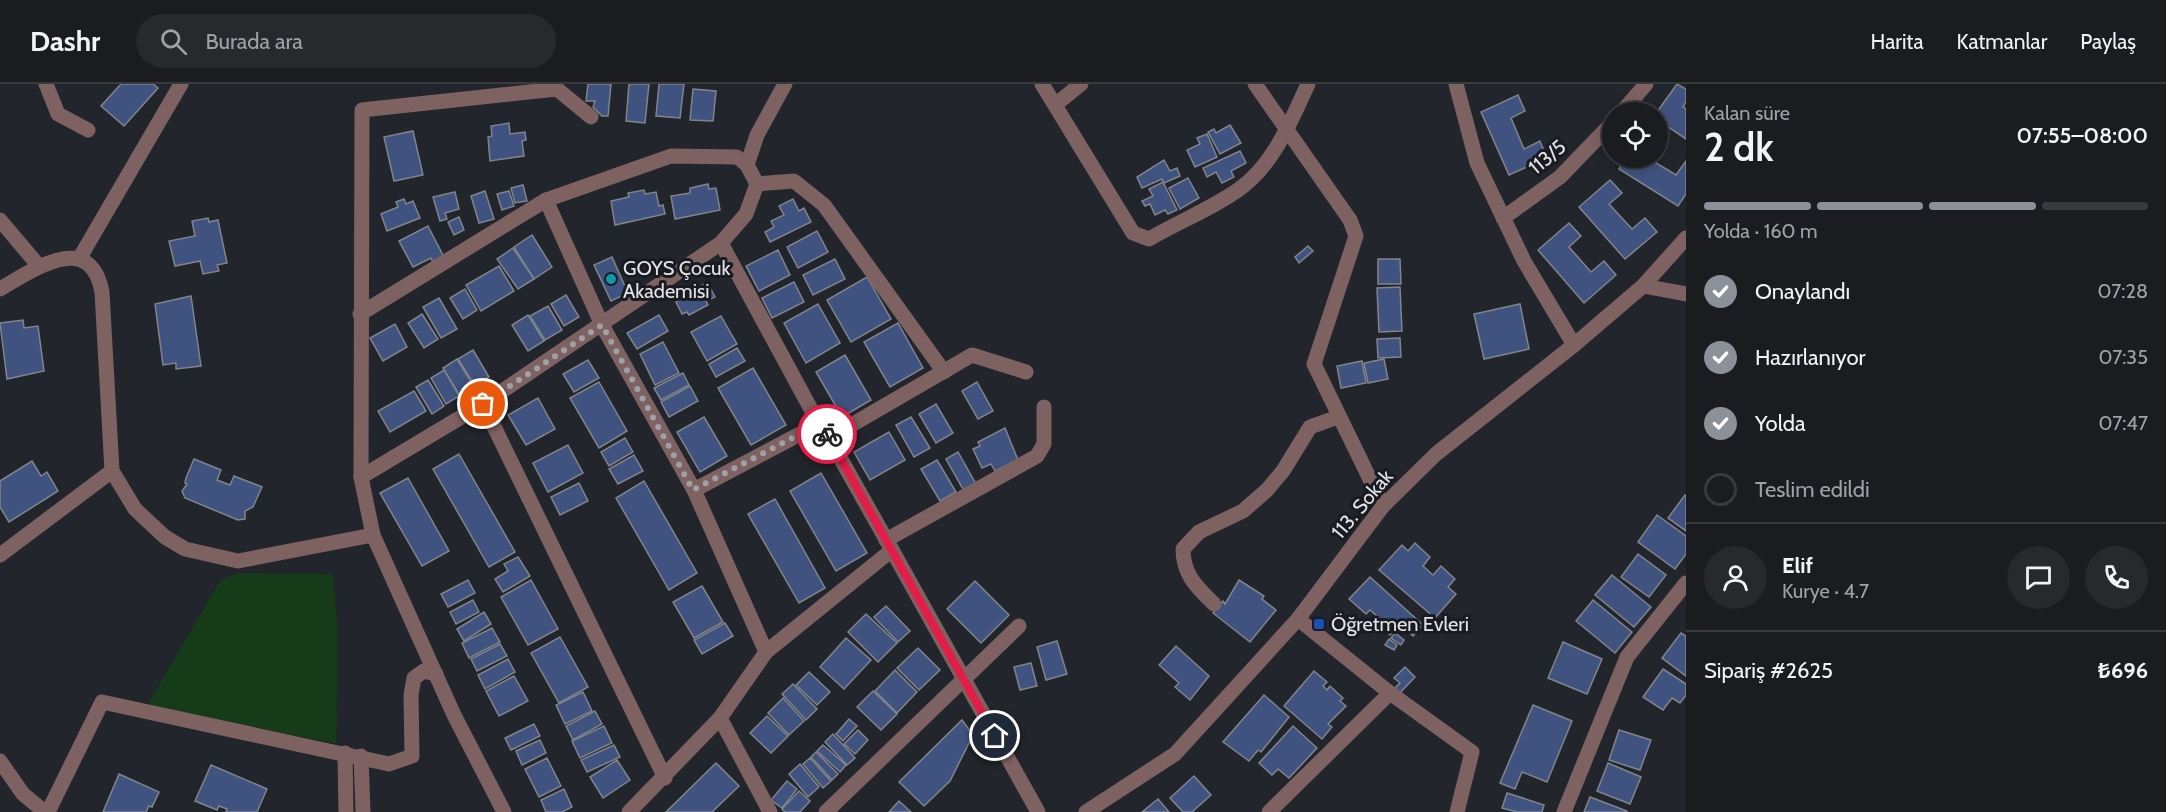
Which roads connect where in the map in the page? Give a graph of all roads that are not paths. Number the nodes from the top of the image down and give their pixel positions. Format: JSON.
{"nodes":[{"id":1,"x":46,"y":84,"type":"edge"},
{"id":2,"x":181,"y":84,"type":"edge"},
{"id":3,"x":785,"y":84,"type":"edge"},
{"id":4,"x":1042,"y":84,"type":"edge"},
{"id":5,"x":1081,"y":84,"type":"edge"},
{"id":6,"x":1255,"y":84,"type":"edge"},
{"id":7,"x":1308,"y":84,"type":"edge"},
{"id":8,"x":1456,"y":84,"type":"edge"},
{"id":9,"x":1646,"y":84,"type":"edge"},
{"id":10,"x":558,"y":86,"type":"edge"},
{"id":11,"x":1631,"y":102,"type":"edge"},
{"id":12,"x":1055,"y":105,"type":"junction"},
{"id":13,"x":591,"y":117,"type":"dead end"},
{"id":14,"x":88,"y":130,"type":"dead end"},
{"id":15,"x":1287,"y":130,"type":"junction"},
{"id":16,"x":1602,"y":133,"type":"edge"},
{"id":17,"x":747,"y":165,"type":"junction"},
{"id":18,"x":757,"y":184,"type":"junction"},
{"id":19,"x":546,"y":200,"type":"junction"},
{"id":20,"x":1503,"y":218,"type":"junction"},
{"id":21,"x":0,"y":220,"type":"edge"},
{"id":22,"x":1686,"y":238,"type":"edge"},
{"id":23,"x":721,"y":243,"type":"junction"},
{"id":24,"x":79,"y":259,"type":"junction"},
{"id":25,"x":38,"y":265,"type":"junction"},
{"id":26,"x":1643,"y":286,"type":"junction"},
{"id":27,"x":0,"y":289,"type":"edge"},
{"id":28,"x":1686,"y":294,"type":"edge"},
{"id":29,"x":360,"y":314,"type":"junction"},
{"id":30,"x":602,"y":325,"type":"junction"},
{"id":31,"x":1574,"y":345,"type":"junction"},
{"id":32,"x":944,"y":372,"type":"junction"},
{"id":33,"x":1026,"y":372,"type":"dead end"},
{"id":34,"x":483,"y":404,"type":"junction"},
{"id":35,"x":1044,"y":407,"type":"dead end"},
{"id":36,"x":1338,"y":417,"type":"junction"},
{"id":37,"x":819,"y":424,"type":"junction"},
{"id":38,"x":830,"y":438,"type":"junction"},
{"id":39,"x":112,"y":471,"type":"junction"},
{"id":40,"x":361,"y":477,"type":"junction"},
{"id":41,"x":693,"y":490,"type":"junction"},
{"id":42,"x":1383,"y":506,"type":"junction"},
{"id":43,"x":373,"y":534,"type":"junction"},
{"id":44,"x":889,"y":545,"type":"junction"},
{"id":45,"x":0,"y":555,"type":"edge"},
{"id":46,"x":1686,"y":583,"type":"edge"},
{"id":47,"x":1214,"y":604,"type":"dead end"},
{"id":48,"x":1298,"y":620,"type":"junction"},
{"id":49,"x":1019,"y":626,"type":"dead end"},
{"id":50,"x":766,"y":652,"type":"junction"},
{"id":51,"x":436,"y":674,"type":"junction"},
{"id":52,"x":962,"y":679,"type":"junction"},
{"id":53,"x":1390,"y":693,"type":"junction"},
{"id":54,"x":720,"y":718,"type":"junction"},
{"id":55,"x":345,"y":753,"type":"junction"},
{"id":56,"x":361,"y":756,"type":"junction"},
{"id":57,"x":0,"y":761,"type":"edge"},
{"id":58,"x":665,"y":778,"type":"junction"},
{"id":59,"x":47,"y":812,"type":"edge"},
{"id":60,"x":346,"y":812,"type":"edge"},
{"id":61,"x":363,"y":812,"type":"edge"},
{"id":62,"x":504,"y":812,"type":"edge"},
{"id":63,"x":629,"y":812,"type":"edge"},
{"id":64,"x":770,"y":812,"type":"edge"},
{"id":65,"x":826,"y":812,"type":"edge"},
{"id":66,"x":1038,"y":812,"type":"edge"},
{"id":67,"x":1086,"y":812,"type":"edge"},
{"id":68,"x":1269,"y":812,"type":"edge"},
{"id":69,"x":1457,"y":812,"type":"edge"},
{"id":70,"x":1564,"y":812,"type":"edge"}],
"edges":[{"from":1,"to":14,"type":"street"},
{"from":2,"to":24,"type":"street"},
{"from":3,"to":17,"type":"street"},
{"from":4,"to":12,"type":"street"},
{"from":5,"to":12,"type":"street"},
{"from":6,"to":15,"type":"street"},
{"from":7,"to":15,"type":"street"},
{"from":8,"to":20,"type":"street"},
{"from":9,"to":11,"type":"street"},
{"from":10,"to":13,"type":"street"},
{"from":10,"to":29,"type":"street"},
{"from":12,"to":15,"type":"street"},
{"from":15,"to":36,"type":"street"},
{"from":16,"to":20,"type":"street","name":"113/5"},
{"from":17,"to":18,"type":"street"},
{"from":17,"to":19,"type":"street"},
{"from":18,"to":23,"type":"street"},
{"from":18,"to":32,"type":"street"},
{"from":19,"to":29,"type":"street"},
{"from":19,"to":30,"type":"street"},
{"from":20,"to":31,"type":"street"},
{"from":21,"to":25,"type":"street"},
{"from":22,"to":26,"type":"street","name":"113. Sokak"},
{"from":23,"to":30,"type":"street"},
{"from":23,"to":37,"type":"street"},
{"from":24,"to":25,"type":"street"},
{"from":24,"to":39,"type":"street"},
{"from":25,"to":27,"type":"street"},
{"from":26,"to":28,"type":"street"},
{"from":26,"to":31,"type":"street","name":"113. Sokak"},
{"from":29,"to":40,"type":"street"},
{"from":30,"to":34,"type":"street"},
{"from":30,"to":41,"type":"street"},
{"from":31,"to":42,"type":"street","name":"113. Sokak"},
{"from":32,"to":33,"type":"street"},
{"from":32,"to":38,"type":"street"},
{"from":34,"to":40,"type":"street"},
{"from":34,"to":58,"type":"street"},
{"from":35,"to":44,"type":"street"},
{"from":36,"to":42,"type":"street"},
{"from":36,"to":47,"type":"street"},
{"from":37,"to":38,"type":"street"},
{"from":37,"to":41,"type":"street"},
{"from":38,"to":44,"type":"street"},
{"from":39,"to":43,"type":"street"},
{"from":39,"to":45,"type":"street"},
{"from":40,"to":43,"type":"street"},
{"from":41,"to":50,"type":"street"},
{"from":42,"to":48,"type":"street","name":"113. Sokak"},
{"from":43,"to":51,"type":"street"},
{"from":44,"to":50,"type":"street"},
{"from":44,"to":52,"type":"street"},
{"from":46,"to":70,"type":"street"},
{"from":48,"to":53,"type":"street"},
{"from":48,"to":67,"type":"street","name":"113. Sokak"},
{"from":49,"to":52,"type":"street"},
{"from":50,"to":54,"type":"street"},
{"from":51,"to":56,"type":"street"},
{"from":51,"to":62,"type":"street"},
{"from":52,"to":65,"type":"street"},
{"from":52,"to":66,"type":"street"},
{"from":53,"to":68,"type":"street"},
{"from":53,"to":69,"type":"street"},
{"from":54,"to":58,"type":"street"},
{"from":54,"to":64,"type":"street"},
{"from":55,"to":56,"type":"street"},
{"from":55,"to":59,"type":"street"},
{"from":55,"to":60,"type":"street"},
{"from":56,"to":61,"type":"street"},
{"from":57,"to":59,"type":"street"},
{"from":58,"to":63,"type":"street"}]}
